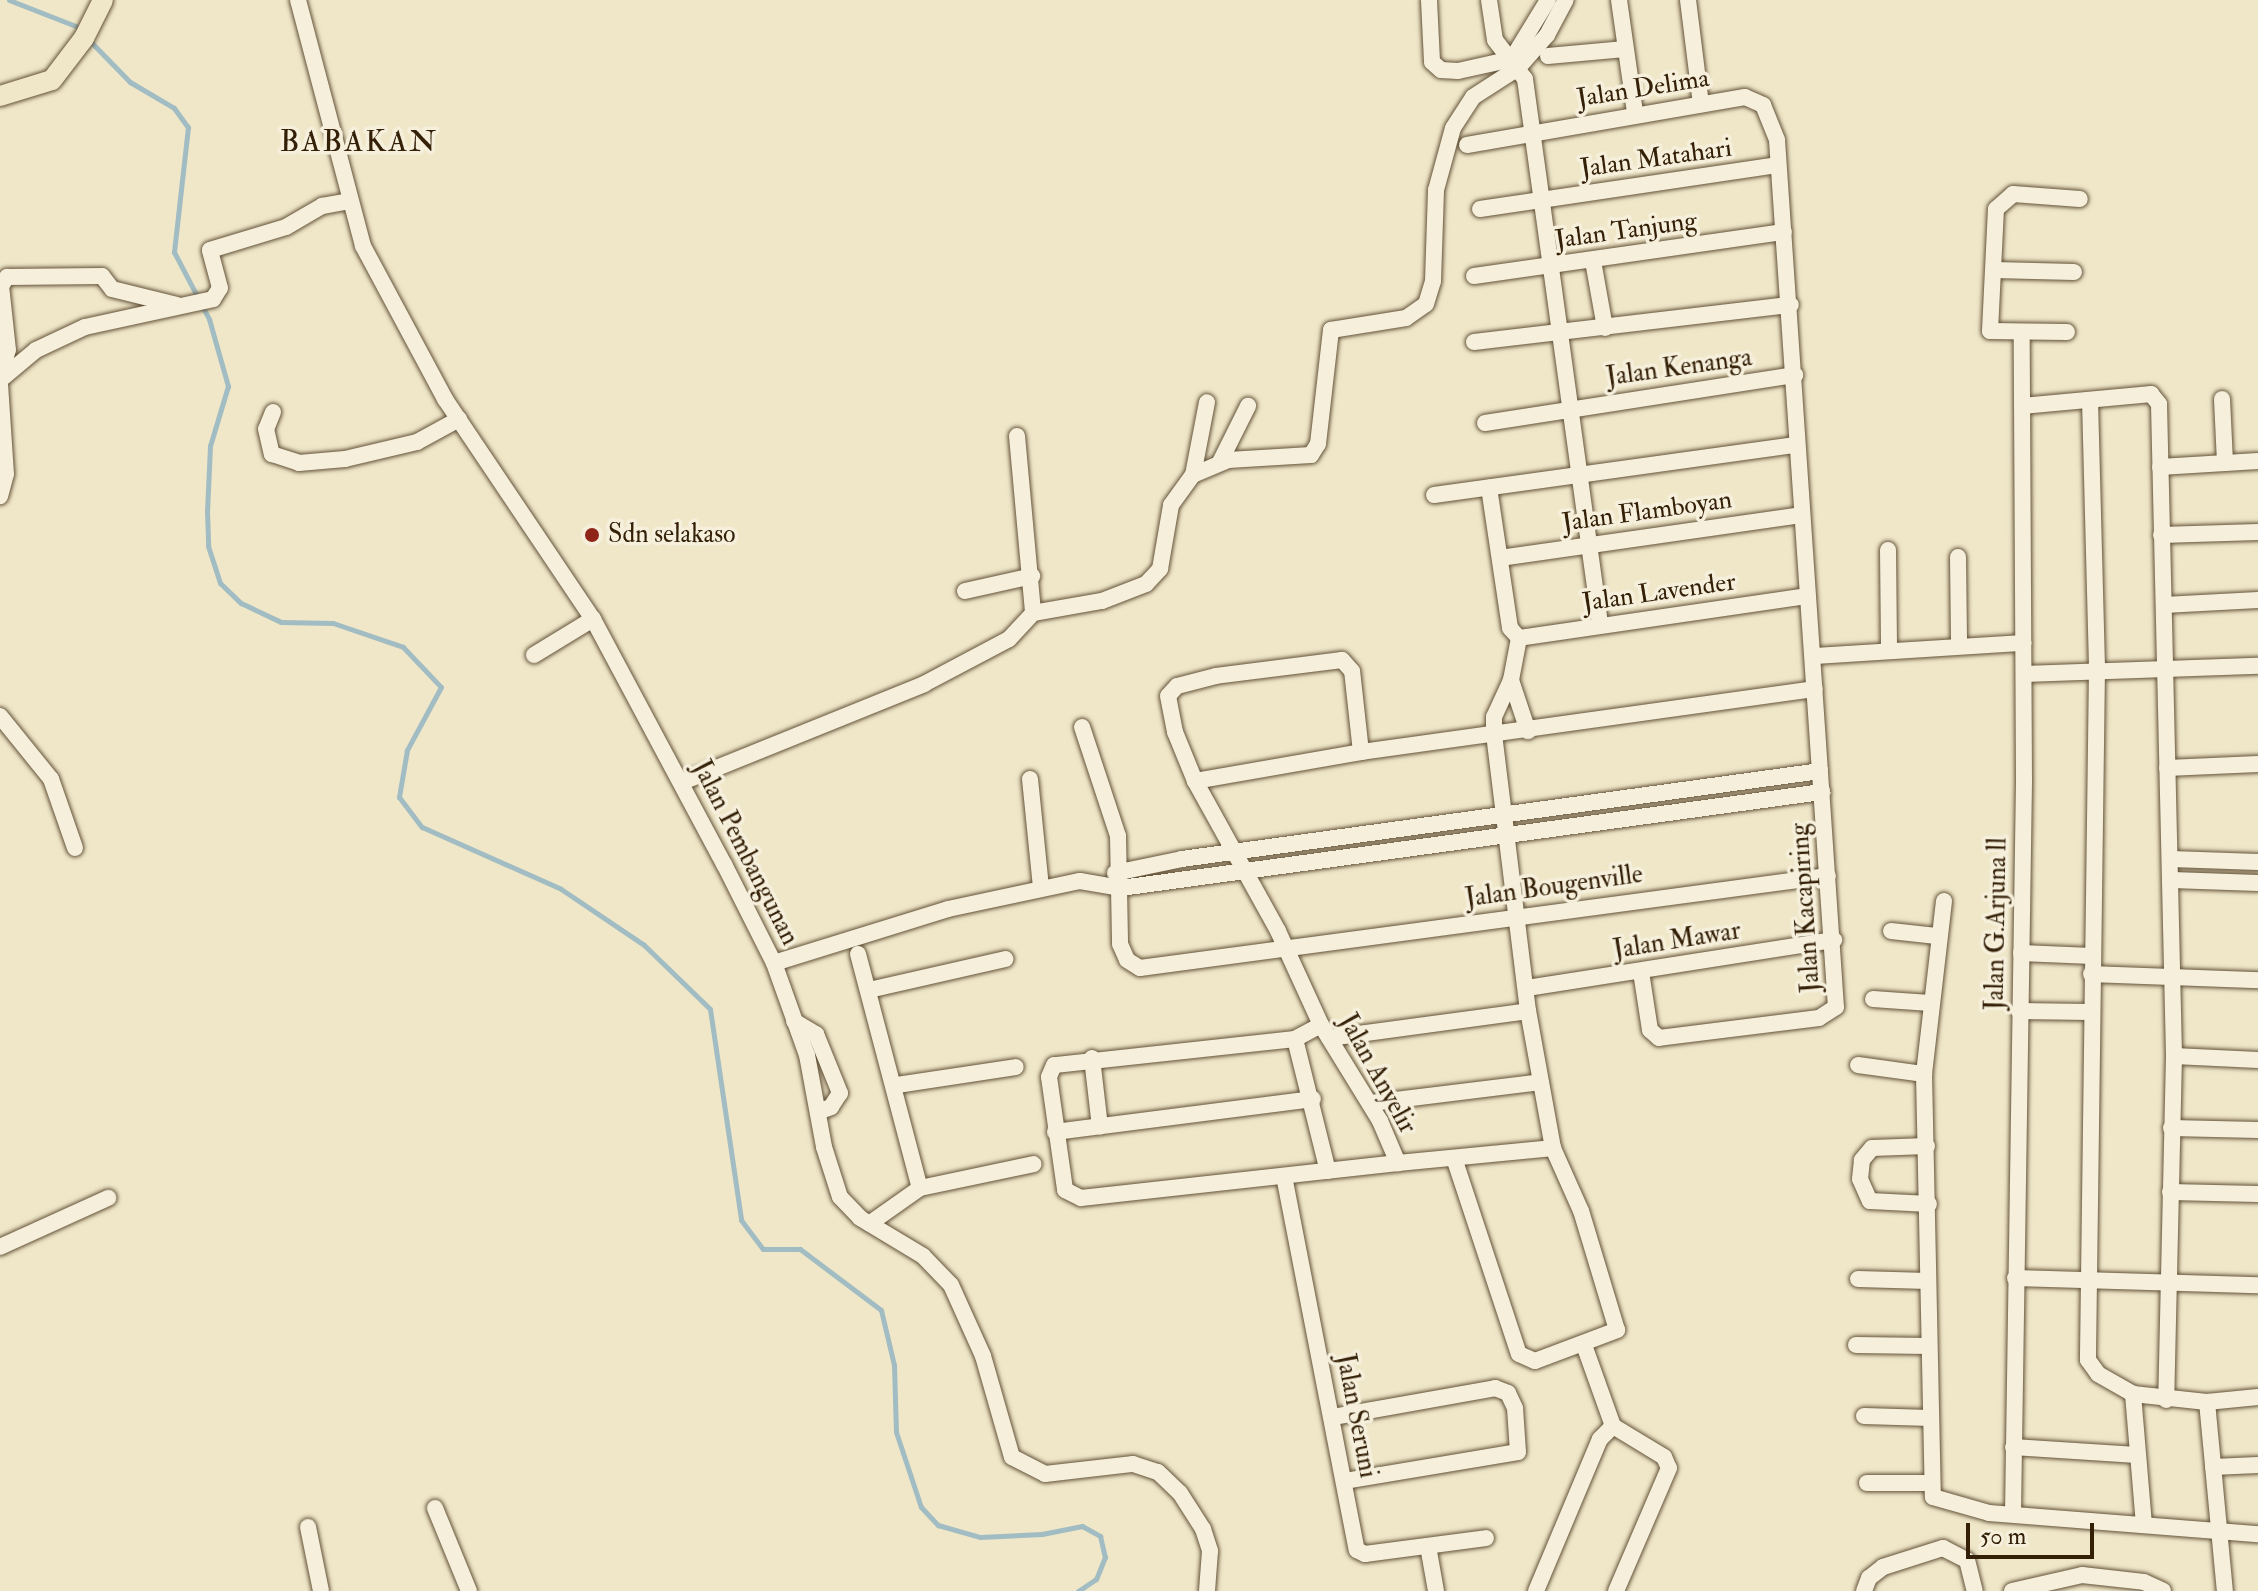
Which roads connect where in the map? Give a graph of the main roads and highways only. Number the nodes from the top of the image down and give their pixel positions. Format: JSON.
{"nodes":[{"id":1,"x":102,"y":3,"type":"edge"},
{"id":2,"x":0,"y":96,"type":"edge"}],
"edges":[{"from":1,"to":2,"type":"main road"}]}
